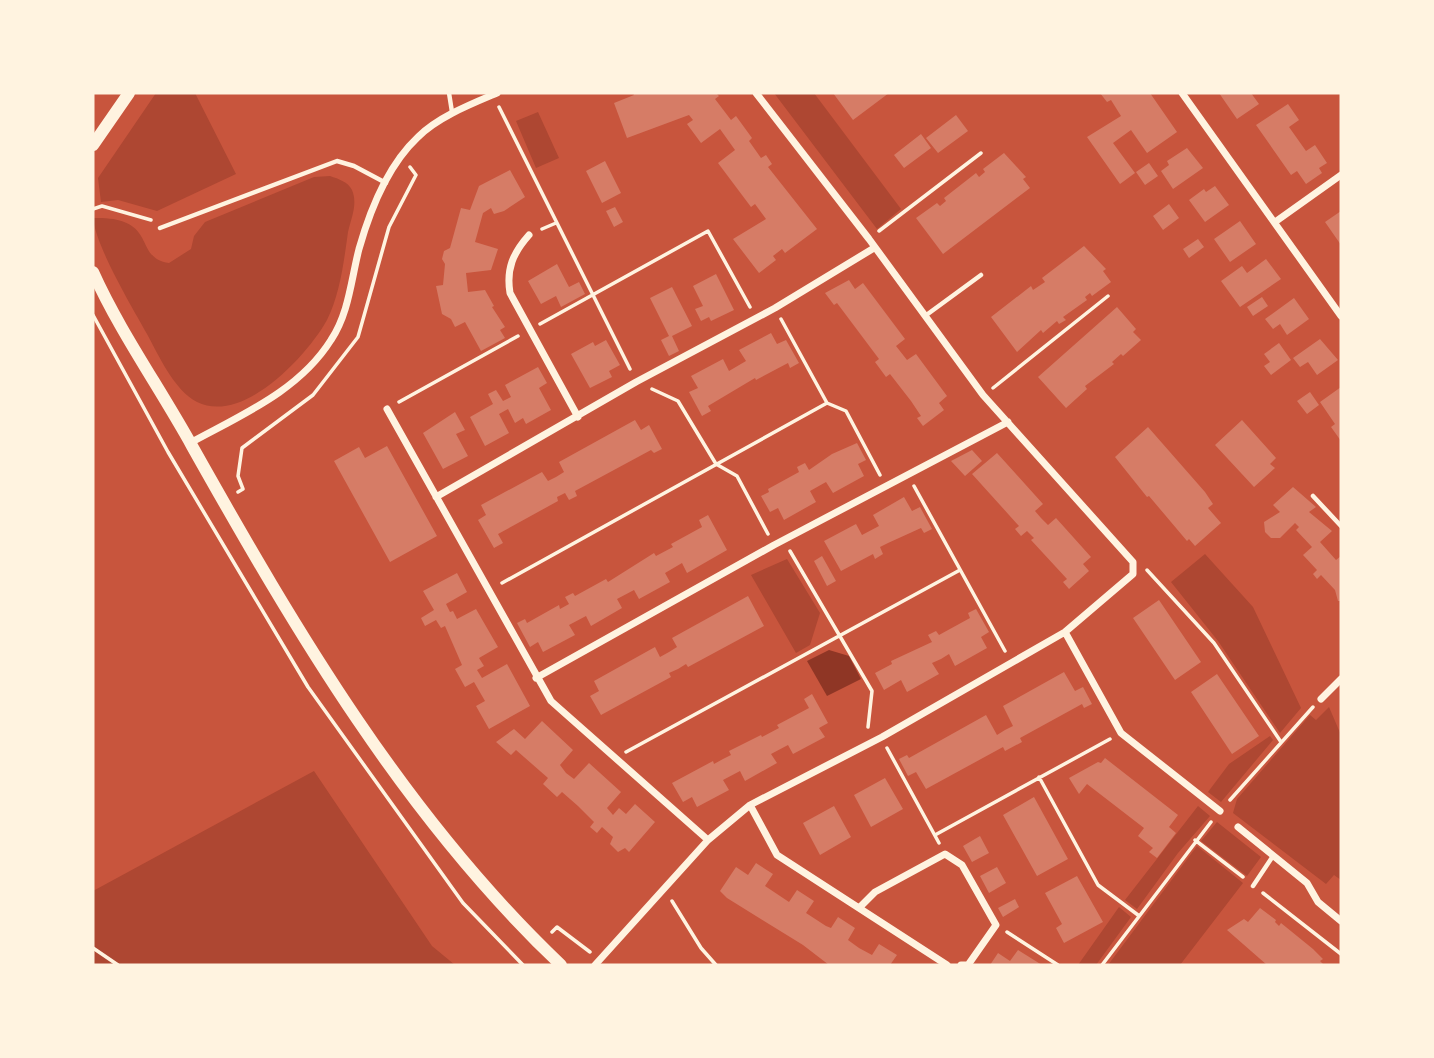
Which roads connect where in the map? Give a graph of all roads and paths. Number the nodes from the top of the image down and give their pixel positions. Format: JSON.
{"nodes":[{"id":1,"x":130,"y":93,"type":"edge"},
{"id":2,"x":449,"y":93,"type":"edge"},
{"id":3,"x":495,"y":93,"type":"edge"},
{"id":4,"x":756,"y":93,"type":"edge"},
{"id":5,"x":1182,"y":93,"type":"edge"},
{"id":6,"x":453,"y":114,"type":"junction"},
{"id":7,"x":93,"y":145,"type":"edge"},
{"id":8,"x":981,"y":153,"type":"dead end"},
{"id":9,"x":1341,"y":175,"type":"edge"},
{"id":10,"x":386,"y":183,"type":"junction"},
{"id":11,"x":93,"y":209,"type":"edge"},
{"id":12,"x":1275,"y":222,"type":"junction"},
{"id":13,"x":160,"y":228,"type":"joint"},
{"id":14,"x":529,"y":235,"type":"dead end"},
{"id":15,"x":869,"y":239,"type":"junction"},
{"id":16,"x":874,"y":248,"type":"junction"},
{"id":17,"x":93,"y":272,"type":"edge"},
{"id":18,"x":981,"y":275,"type":"dead end"},
{"id":19,"x":594,"y":295,"type":"junction"},
{"id":20,"x":1108,"y":296,"type":"dead end"},
{"id":21,"x":775,"y":308,"type":"junction"},
{"id":22,"x":925,"y":316,"type":"junction"},
{"id":23,"x":1341,"y":316,"type":"edge"},
{"id":24,"x":756,"y":318,"type":"junction"},
{"id":25,"x":530,"y":329,"type":"junction"},
{"id":26,"x":636,"y":382,"type":"junction"},
{"id":27,"x":983,"y":396,"type":"junction"},
{"id":28,"x":827,"y":403,"type":"junction"},
{"id":29,"x":387,"y":409,"type":"joint"},
{"id":30,"x":578,"y":416,"type":"junction"},
{"id":31,"x":1008,"y":422,"type":"junction"},
{"id":32,"x":190,"y":443,"type":"junction"},
{"id":33,"x":716,"y":464,"type":"junction"},
{"id":34,"x":907,"y":476,"type":"junction"},
{"id":35,"x":887,"y":487,"type":"junction"},
{"id":36,"x":1313,"y":496,"type":"dead end"},
{"id":37,"x":436,"y":497,"type":"junction"},
{"id":38,"x":1341,"y":526,"type":"edge"},
{"id":39,"x":784,"y":540,"type":"junction"},
{"id":40,"x":774,"y":545,"type":"junction"},
{"id":41,"x":1133,"y":562,"type":"junction"},
{"id":42,"x":960,"y":570,"type":"junction"},
{"id":43,"x":488,"y":591,"type":"junction"},
{"id":44,"x":1065,"y":632,"type":"junction"},
{"id":45,"x":840,"y":635,"type":"junction"},
{"id":46,"x":1013,"y":663,"type":"junction"},
{"id":47,"x":536,"y":678,"type":"junction"},
{"id":48,"x":1341,"y":679,"type":"edge"},
{"id":49,"x":1321,"y":699,"type":"joint"},
{"id":50,"x":1121,"y":733,"type":"junction"},
{"id":51,"x":882,"y":737,"type":"junction"},
{"id":52,"x":874,"y":741,"type":"junction"},
{"id":53,"x":1280,"y":742,"type":"junction"},
{"id":54,"x":615,"y":758,"type":"junction"},
{"id":55,"x":1040,"y":777,"type":"junction"},
{"id":56,"x":750,"y":805,"type":"junction"},
{"id":57,"x":1220,"y":811,"type":"junction"},
{"id":58,"x":1238,"y":827,"type":"dead end"},
{"id":59,"x":935,"y":835,"type":"junction"},
{"id":60,"x":708,"y":840,"type":"junction"},
{"id":61,"x":1195,"y":840,"type":"junction"},
{"id":62,"x":945,"y":854,"type":"junction"},
{"id":63,"x":1274,"y":856,"type":"junction"},
{"id":64,"x":1253,"y":886,"type":"junction"},
{"id":65,"x":665,"y":891,"type":"junction"},
{"id":66,"x":860,"y":907,"type":"junction"},
{"id":67,"x":1139,"y":916,"type":"junction"},
{"id":68,"x":1341,"y":921,"type":"edge"},
{"id":69,"x":996,"y":925,"type":"junction"},
{"id":70,"x":93,"y":948,"type":"edge"},
{"id":71,"x":1341,"y":954,"type":"edge"},
{"id":72,"x":118,"y":965,"type":"edge"},
{"id":73,"x":561,"y":965,"type":"edge"},
{"id":74,"x":595,"y":965,"type":"edge"},
{"id":75,"x":716,"y":965,"type":"edge"},
{"id":76,"x":947,"y":965,"type":"edge"},
{"id":77,"x":961,"y":965,"type":"edge"},
{"id":78,"x":1058,"y":965,"type":"edge"},
{"id":79,"x":1102,"y":965,"type":"edge"}],
"edges":[{"from":1,"to":7,"type":"street"},
{"from":2,"to":6,"type":"lane"},
{"from":3,"to":6,"type":"street"},
{"from":3,"to":19,"type":"path"},
{"from":4,"to":15,"type":"street"},
{"from":5,"to":12,"type":"street"},
{"from":6,"to":10,"type":"street"},
{"from":8,"to":15,"type":"path"},
{"from":9,"to":12,"type":"street"},
{"from":10,"to":13,"type":"lane"},
{"from":10,"to":32,"type":"street"},
{"from":11,"to":13,"type":"path"},
{"from":12,"to":23,"type":"street"},
{"from":14,"to":25,"type":"street"},
{"from":15,"to":16,"type":"street"},
{"from":16,"to":21,"type":"street"},
{"from":16,"to":22,"type":"street"},
{"from":17,"to":32,"type":"street"},
{"from":18,"to":22,"type":"lane"},
{"from":19,"to":24,"type":"path"},
{"from":19,"to":25,"type":"path"},
{"from":19,"to":26,"type":"path"},
{"from":20,"to":27,"type":"path"},
{"from":21,"to":24,"type":"street"},
{"from":21,"to":28,"type":"path"},
{"from":22,"to":27,"type":"street"},
{"from":24,"to":26,"type":"street"},
{"from":25,"to":29,"type":"path"},
{"from":25,"to":30,"type":"street"},
{"from":26,"to":30,"type":"street"},
{"from":26,"to":33,"type":"path"},
{"from":27,"to":31,"type":"street"},
{"from":28,"to":33,"type":"path"},
{"from":28,"to":35,"type":"path"},
{"from":29,"to":37,"type":"street"},
{"from":30,"to":37,"type":"street"},
{"from":31,"to":34,"type":"street"},
{"from":31,"to":41,"type":"street"},
{"from":32,"to":73,"type":"street"},
{"from":33,"to":40,"type":"path"},
{"from":33,"to":43,"type":"path"},
{"from":34,"to":35,"type":"street"},
{"from":34,"to":42,"type":"path"},
{"from":35,"to":39,"type":"street"},
{"from":36,"to":38,"type":"lane"},
{"from":37,"to":43,"type":"street"},
{"from":39,"to":40,"type":"street"},
{"from":39,"to":45,"type":"path"},
{"from":40,"to":47,"type":"street"},
{"from":41,"to":44,"type":"street"},
{"from":41,"to":53,"type":"path"},
{"from":42,"to":45,"type":"path"},
{"from":42,"to":46,"type":"path"},
{"from":43,"to":47,"type":"street"},
{"from":44,"to":46,"type":"street"},
{"from":44,"to":50,"type":"street"},
{"from":45,"to":52,"type":"path"},
{"from":45,"to":54,"type":"path"},
{"from":46,"to":51,"type":"street"},
{"from":47,"to":54,"type":"street"},
{"from":48,"to":49,"type":"street"},
{"from":49,"to":53,"type":"path"},
{"from":50,"to":55,"type":"path"},
{"from":50,"to":57,"type":"street"},
{"from":51,"to":52,"type":"street"},
{"from":51,"to":59,"type":"path"},
{"from":52,"to":56,"type":"street"},
{"from":53,"to":57,"type":"path"},
{"from":54,"to":60,"type":"street"},
{"from":55,"to":59,"type":"path"},
{"from":55,"to":67,"type":"path"},
{"from":56,"to":60,"type":"street"},
{"from":56,"to":66,"type":"street"},
{"from":57,"to":61,"type":"path"},
{"from":58,"to":63,"type":"street"},
{"from":59,"to":62,"type":"path"},
{"from":60,"to":65,"type":"street"},
{"from":61,"to":64,"type":"path"},
{"from":61,"to":67,"type":"path"},
{"from":62,"to":66,"type":"street"},
{"from":62,"to":69,"type":"street"},
{"from":63,"to":64,"type":"lane"},
{"from":63,"to":68,"type":"street"},
{"from":64,"to":71,"type":"path"},
{"from":65,"to":74,"type":"street"},
{"from":65,"to":75,"type":"path"},
{"from":66,"to":76,"type":"street"},
{"from":67,"to":79,"type":"path"},
{"from":69,"to":77,"type":"street"},
{"from":69,"to":78,"type":"path"},
{"from":70,"to":72,"type":"path"}]}
